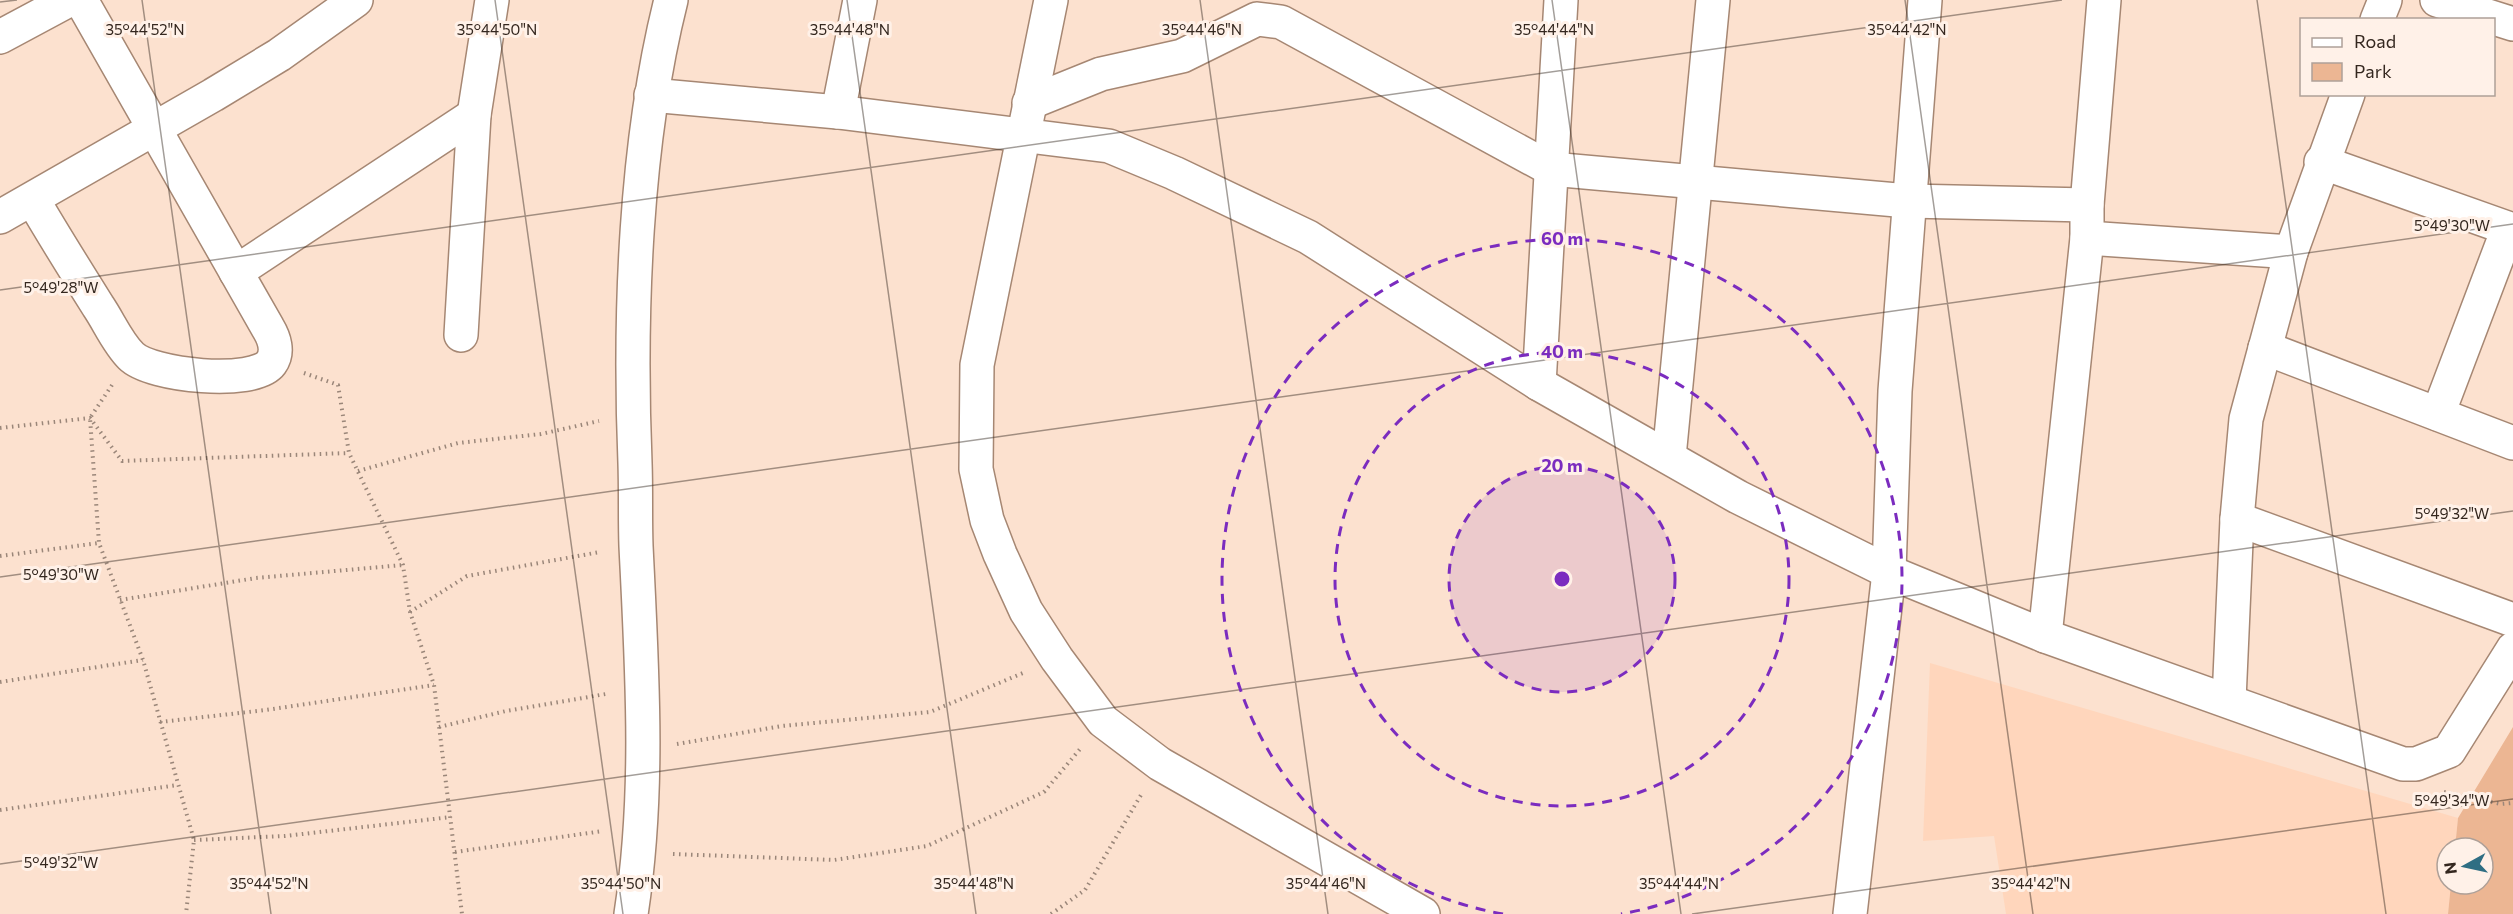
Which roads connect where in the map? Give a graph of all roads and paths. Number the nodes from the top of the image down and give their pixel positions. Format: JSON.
{"nodes":[{"id":1,"x":69,"y":0,"type":"edge"},
{"id":2,"x":81,"y":0,"type":"edge"},
{"id":3,"x":356,"y":0,"type":"edge"},
{"id":4,"x":492,"y":0,"type":"edge"},
{"id":5,"x":671,"y":0,"type":"edge"},
{"id":6,"x":860,"y":0,"type":"edge"},
{"id":7,"x":1051,"y":0,"type":"edge"},
{"id":8,"x":1561,"y":0,"type":"edge"},
{"id":9,"x":1713,"y":0,"type":"edge"},
{"id":10,"x":1925,"y":0,"type":"edge"},
{"id":11,"x":2104,"y":0,"type":"edge"},
{"id":12,"x":2385,"y":0,"type":"edge"},
{"id":13,"x":2437,"y":0,"type":"edge"},
{"id":14,"x":2379,"y":18,"type":"edge"},
{"id":15,"x":2494,"y":18,"type":"edge"},
{"id":16,"x":2495,"y":18,"type":"edge"},
{"id":17,"x":2513,"y":24,"type":"edge"},
{"id":18,"x":0,"y":37,"type":"edge"},
{"id":19,"x":651,"y":95,"type":"junction"},
{"id":20,"x":2347,"y":96,"type":"edge"},
{"id":21,"x":1029,"y":103,"type":"junction"},
{"id":22,"x":838,"y":112,"type":"junction"},
{"id":23,"x":474,"y":115,"type":"junction"},
{"id":24,"x":153,"y":130,"type":"junction"},
{"id":25,"x":1024,"y":136,"type":"junction"},
{"id":26,"x":2321,"y":162,"type":"junction"},
{"id":27,"x":1551,"y":169,"type":"junction"},
{"id":28,"x":1694,"y":182,"type":"junction"},
{"id":29,"x":33,"y":200,"type":"junction"},
{"id":30,"x":1908,"y":201,"type":"junction"},
{"id":31,"x":2087,"y":205,"type":"junction"},
{"id":32,"x":0,"y":217,"type":"edge"},
{"id":33,"x":2511,"y":230,"type":"edge"},
{"id":34,"x":2088,"y":238,"type":"junction"},
{"id":35,"x":2290,"y":252,"type":"junction"},
{"id":36,"x":236,"y":272,"type":"junction"},
{"id":37,"x":461,"y":335,"type":"dead end"},
{"id":38,"x":2265,"y":348,"type":"junction"},
{"id":39,"x":132,"y":357,"type":"junction"},
{"id":40,"x":272,"y":361,"type":"junction"},
{"id":41,"x":1539,"y":384,"type":"junction"},
{"id":42,"x":632,"y":414,"type":"junction"},
{"id":43,"x":2438,"y":414,"type":"junction"},
{"id":44,"x":90,"y":418,"type":"junction"},
{"id":45,"x":0,"y":428,"type":"edge"},
{"id":46,"x":2513,"y":443,"type":"edge"},
{"id":47,"x":349,"y":453,"type":"junction"},
{"id":48,"x":1669,"y":457,"type":"junction"},
{"id":49,"x":358,"y":471,"type":"junction"},
{"id":50,"x":2237,"y":519,"type":"junction"},
{"id":51,"x":99,"y":543,"type":"junction"},
{"id":52,"x":636,"y":545,"type":"junction"},
{"id":53,"x":0,"y":556,"type":"edge"},
{"id":54,"x":403,"y":566,"type":"junction"},
{"id":55,"x":1889,"y":572,"type":"junction"},
{"id":56,"x":120,"y":600,"type":"junction"},
{"id":57,"x":410,"y":612,"type":"junction"},
{"id":58,"x":2513,"y":620,"type":"edge"},
{"id":59,"x":2045,"y":636,"type":"junction"},
{"id":60,"x":2513,"y":649,"type":"edge"},
{"id":61,"x":1057,"y":659,"type":"junction"},
{"id":62,"x":143,"y":660,"type":"junction"},
{"id":63,"x":0,"y":682,"type":"edge"},
{"id":64,"x":434,"y":685,"type":"junction"},
{"id":65,"x":642,"y":687,"type":"junction"},
{"id":66,"x":2229,"y":700,"type":"junction"},
{"id":67,"x":1103,"y":721,"type":"junction"},
{"id":68,"x":160,"y":722,"type":"junction"},
{"id":69,"x":439,"y":727,"type":"junction"},
{"id":70,"x":644,"y":749,"type":"junction"},
{"id":71,"x":1160,"y":764,"type":"junction"},
{"id":72,"x":2416,"y":764,"type":"junction"},
{"id":73,"x":178,"y":785,"type":"junction"},
{"id":74,"x":2513,"y":802,"type":"edge"},
{"id":75,"x":0,"y":810,"type":"edge"},
{"id":76,"x":451,"y":817,"type":"junction"},
{"id":77,"x":639,"y":839,"type":"junction"},
{"id":78,"x":194,"y":840,"type":"junction"},
{"id":79,"x":455,"y":852,"type":"junction"},
{"id":80,"x":186,"y":914,"type":"edge"},
{"id":81,"x":462,"y":914,"type":"edge"},
{"id":82,"x":631,"y":914,"type":"edge"},
{"id":83,"x":1051,"y":914,"type":"edge"},
{"id":84,"x":1423,"y":914,"type":"edge"},
{"id":85,"x":1850,"y":914,"type":"edge"}],
"edges":[{"from":1,"to":18,"type":"street"},
{"from":2,"to":24,"type":"street"},
{"from":3,"to":24,"type":"street"},
{"from":4,"to":23,"type":"street"},
{"from":5,"to":19,"type":"street"},
{"from":6,"to":22,"type":"street"},
{"from":7,"to":21,"type":"street"},
{"from":8,"to":27,"type":"street"},
{"from":9,"to":28,"type":"street"},
{"from":10,"to":30,"type":"street"},
{"from":11,"to":31,"type":"street"},
{"from":12,"to":14,"type":"street"},
{"from":13,"to":15,"type":"street"},
{"from":16,"to":17,"type":"street"},
{"from":19,"to":22,"type":"street"},
{"from":19,"to":42,"type":"street"},
{"from":20,"to":26,"type":"street"},
{"from":21,"to":25,"type":"street"},
{"from":21,"to":27,"type":"street"},
{"from":22,"to":25,"type":"street"},
{"from":23,"to":36,"type":"street"},
{"from":23,"to":37,"type":"street"},
{"from":24,"to":29,"type":"street"},
{"from":24,"to":36,"type":"street"},
{"from":25,"to":41,"type":"street"},
{"from":25,"to":61,"type":"street"},
{"from":26,"to":33,"type":"street"},
{"from":26,"to":35,"type":"street"},
{"from":27,"to":28,"type":"street"},
{"from":27,"to":41,"type":"street"},
{"from":28,"to":30,"type":"street"},
{"from":28,"to":48,"type":"street"},
{"from":29,"to":32,"type":"street"},
{"from":29,"to":39,"type":"street"},
{"from":30,"to":31,"type":"street"},
{"from":30,"to":55,"type":"street"},
{"from":31,"to":34,"type":"street"},
{"from":33,"to":43,"type":"street"},
{"from":34,"to":35,"type":"street"},
{"from":34,"to":59,"type":"street"},
{"from":35,"to":38,"type":"street"},
{"from":36,"to":40,"type":"street"},
{"from":38,"to":43,"type":"street"},
{"from":38,"to":50,"type":"street"},
{"from":39,"to":40,"type":"street"},
{"from":39,"to":44,"type":"path"},
{"from":40,"to":47,"type":"path"},
{"from":41,"to":48,"type":"street"},
{"from":42,"to":49,"type":"path"},
{"from":42,"to":52,"type":"street"},
{"from":43,"to":46,"type":"street"},
{"from":44,"to":45,"type":"path"},
{"from":44,"to":47,"type":"path"},
{"from":44,"to":51,"type":"path"},
{"from":47,"to":49,"type":"path"},
{"from":48,"to":55,"type":"street"},
{"from":49,"to":54,"type":"path"},
{"from":50,"to":58,"type":"street"},
{"from":50,"to":66,"type":"street"},
{"from":51,"to":53,"type":"path"},
{"from":51,"to":56,"type":"path"},
{"from":52,"to":57,"type":"path"},
{"from":52,"to":65,"type":"street"},
{"from":54,"to":56,"type":"path"},
{"from":54,"to":57,"type":"path"},
{"from":55,"to":59,"type":"street"},
{"from":55,"to":85,"type":"street"},
{"from":56,"to":62,"type":"path"},
{"from":57,"to":64,"type":"path"},
{"from":59,"to":66,"type":"street"},
{"from":60,"to":72,"type":"street"},
{"from":61,"to":67,"type":"street"},
{"from":61,"to":70,"type":"path"},
{"from":62,"to":63,"type":"path"},
{"from":62,"to":68,"type":"path"},
{"from":64,"to":68,"type":"path"},
{"from":64,"to":69,"type":"path"},
{"from":65,"to":69,"type":"path"},
{"from":65,"to":70,"type":"street"},
{"from":66,"to":72,"type":"street"},
{"from":67,"to":71,"type":"street"},
{"from":67,"to":77,"type":"path"},
{"from":68,"to":73,"type":"path"},
{"from":69,"to":76,"type":"path"},
{"from":70,"to":77,"type":"street"},
{"from":71,"to":83,"type":"path"},
{"from":71,"to":84,"type":"street"},
{"from":72,"to":74,"type":"path"},
{"from":73,"to":75,"type":"path"},
{"from":73,"to":78,"type":"path"},
{"from":76,"to":78,"type":"path"},
{"from":76,"to":79,"type":"path"},
{"from":77,"to":79,"type":"path"},
{"from":77,"to":82,"type":"street"},
{"from":78,"to":80,"type":"path"},
{"from":79,"to":81,"type":"path"}]}
